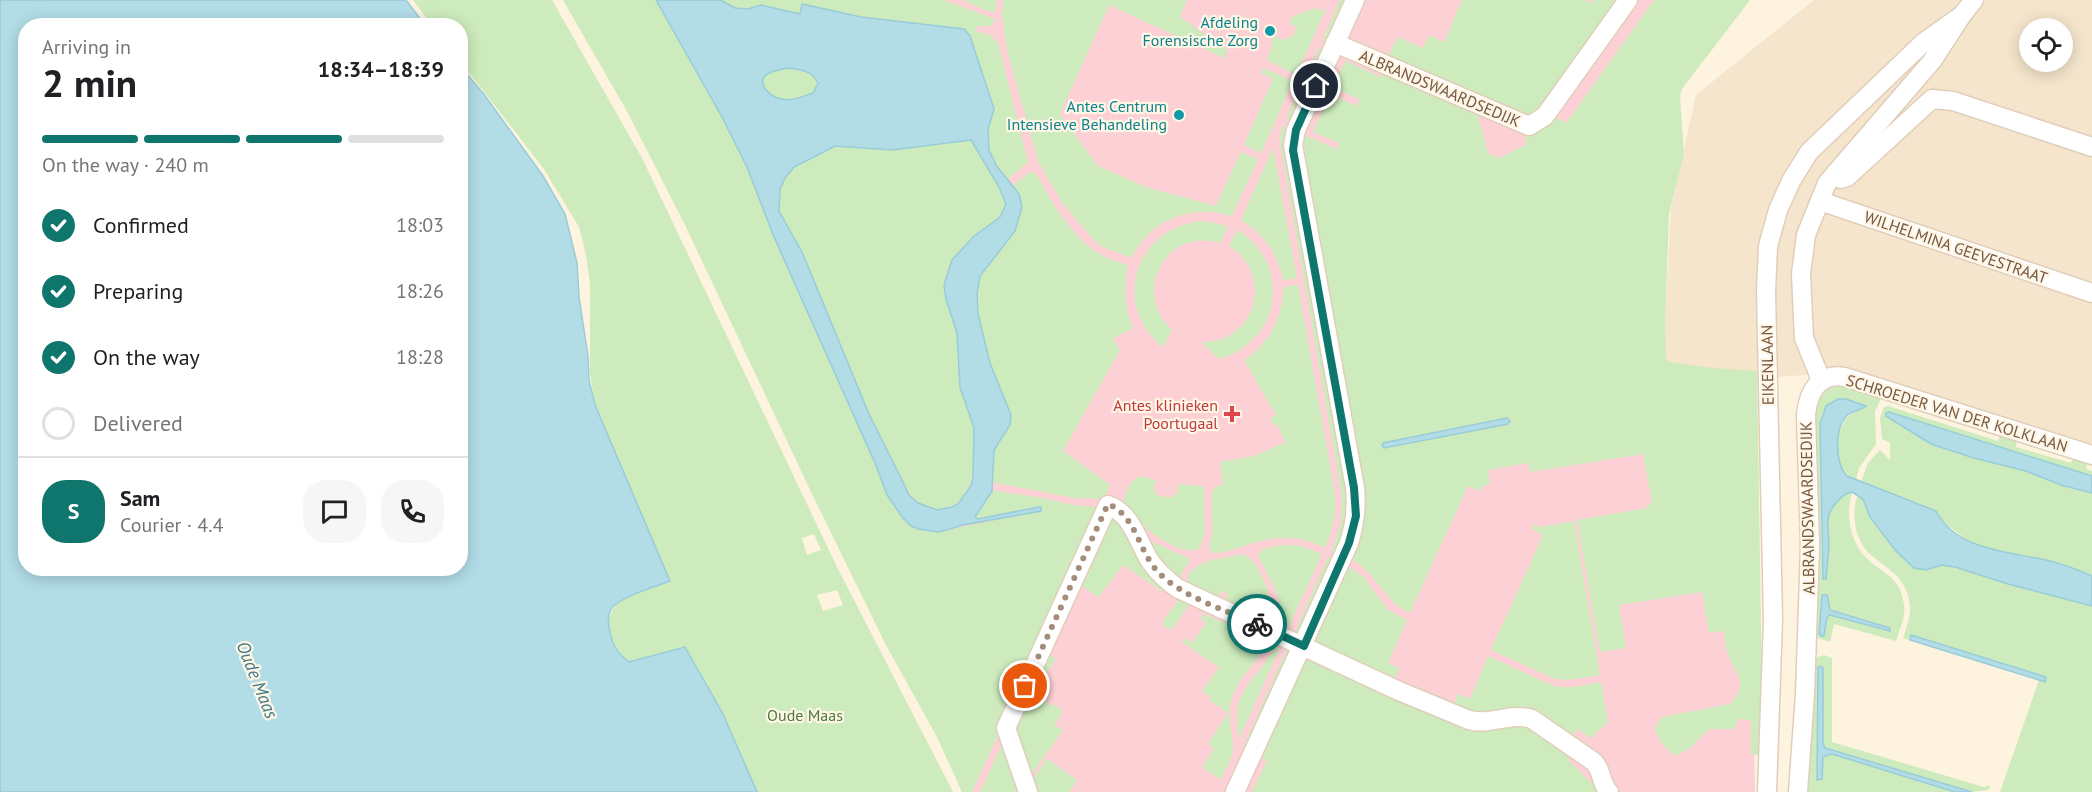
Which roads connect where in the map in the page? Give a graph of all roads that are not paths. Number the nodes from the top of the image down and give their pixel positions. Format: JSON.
{"nodes":[{"id":1,"x":1355,"y":0,"type":"edge"},
{"id":2,"x":1628,"y":0,"type":"edge"},
{"id":3,"x":1974,"y":0,"type":"edge"},
{"id":4,"x":1962,"y":15,"type":"junction"},
{"id":5,"x":1335,"y":43,"type":"junction"},
{"id":6,"x":2092,"y":147,"type":"edge"},
{"id":7,"x":1827,"y":183,"type":"junction"},
{"id":8,"x":1820,"y":201,"type":"junction"},
{"id":9,"x":2092,"y":293,"type":"edge"},
{"id":10,"x":1821,"y":380,"type":"junction"},
{"id":11,"x":2092,"y":455,"type":"edge"},
{"id":12,"x":1304,"y":646,"type":"junction"},
{"id":13,"x":1028,"y":792,"type":"edge"},
{"id":14,"x":1235,"y":792,"type":"edge"},
{"id":15,"x":1609,"y":792,"type":"edge"},
{"id":16,"x":1767,"y":792,"type":"edge"},
{"id":17,"x":1798,"y":792,"type":"edge"}],
"edges":[{"from":1,"to":5,"type":"street"},
{"from":2,"to":5,"type":"street","name":"ALBRANDSWAARDSEDIJK"},
{"from":3,"to":4,"type":"street"},
{"from":4,"to":7,"type":"street"},
{"from":4,"to":16,"type":"street","name":"EIKENLAAN"},
{"from":5,"to":12,"type":"street"},
{"from":6,"to":7,"type":"street"},
{"from":7,"to":8,"type":"street"},
{"from":8,"to":9,"type":"street","name":"WILHELMINA GEEVESTRAAT"},
{"from":8,"to":10,"type":"street"},
{"from":10,"to":11,"type":"street","name":"SCHROEDER VAN DER KOLKLAAN"},
{"from":10,"to":17,"type":"street","name":"ALBRANDSWAARDSEDIJK"},
{"from":12,"to":13,"type":"street"},
{"from":12,"to":14,"type":"street"},
{"from":12,"to":15,"type":"street"}]}
